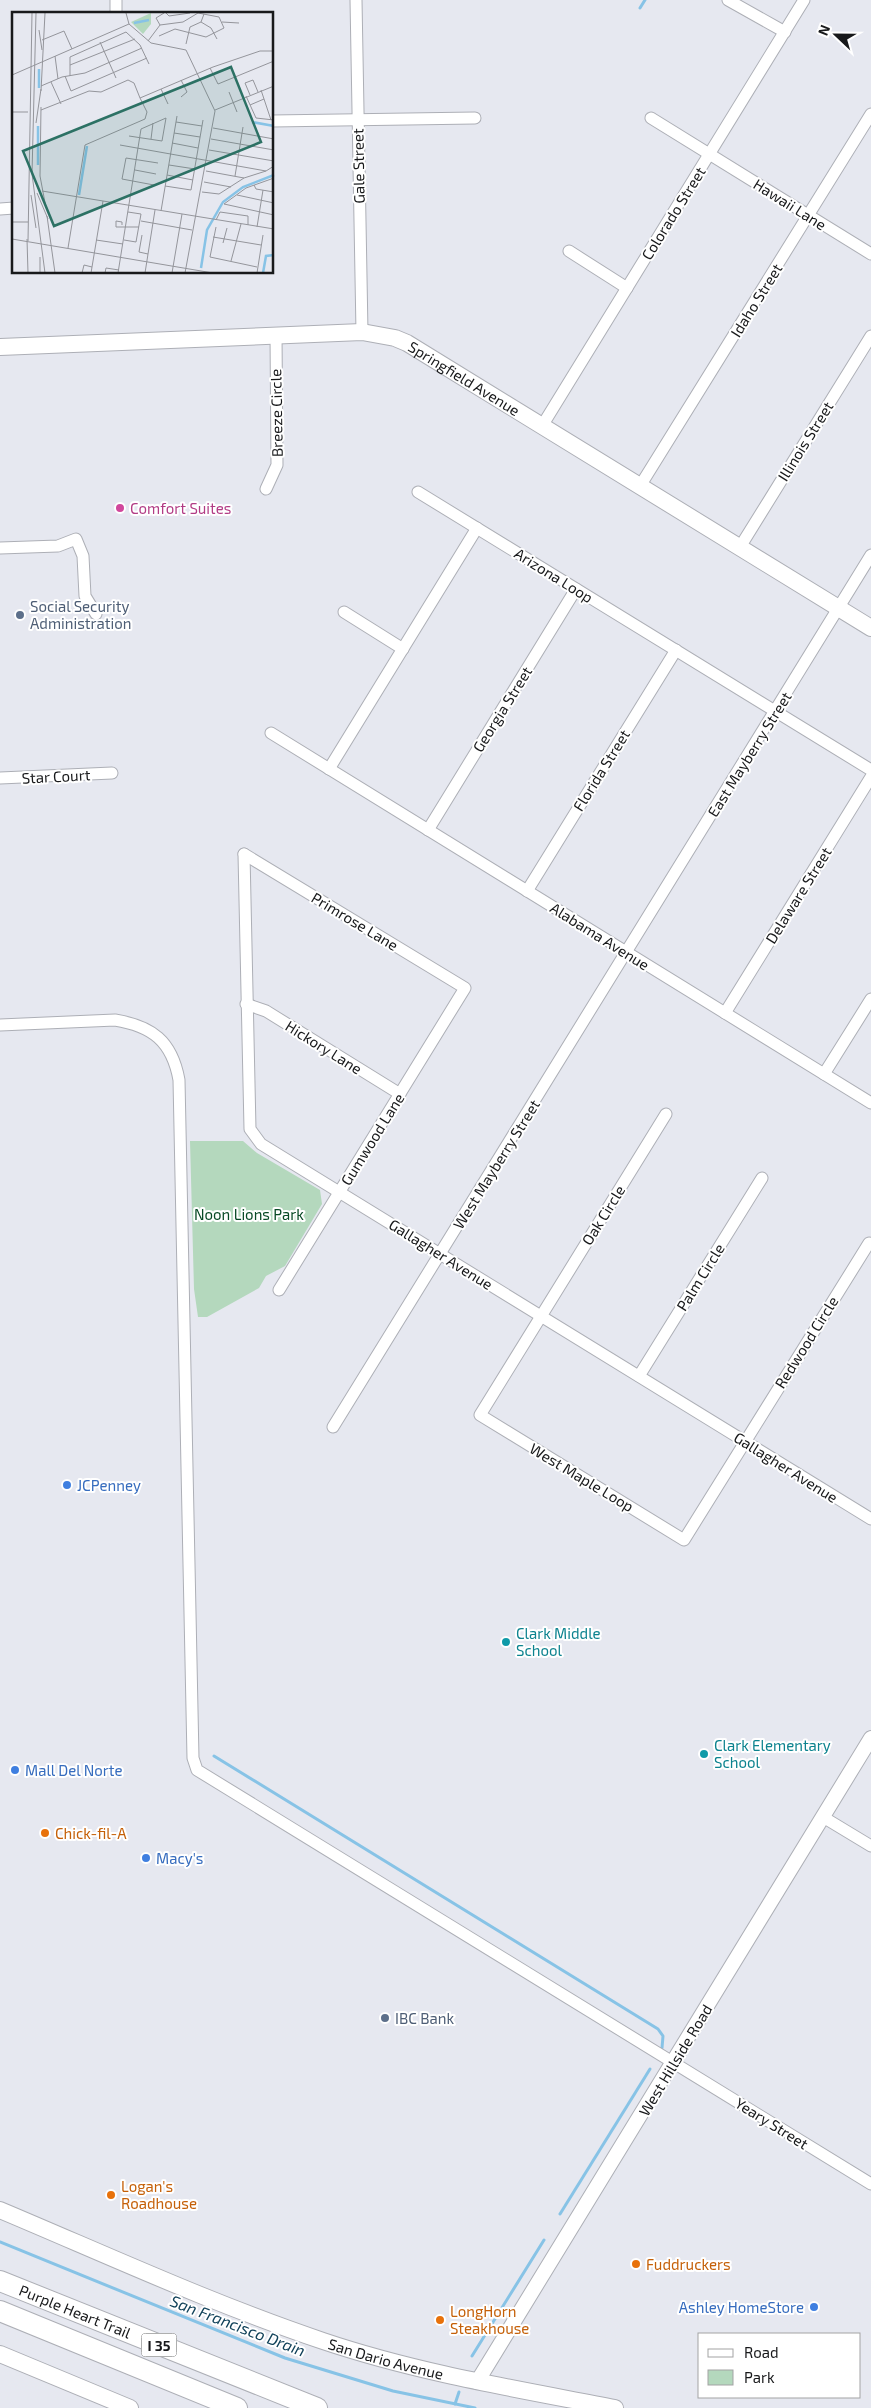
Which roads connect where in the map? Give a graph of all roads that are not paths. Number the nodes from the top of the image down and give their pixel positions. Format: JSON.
{"nodes":[{"id":1,"x":356,"y":0,"type":"edge"},
{"id":2,"x":728,"y":0,"type":"edge"},
{"id":3,"x":804,"y":0,"type":"edge"},
{"id":4,"x":785,"y":32,"type":"junction"},
{"id":5,"x":871,"y":114,"type":"edge"},
{"id":6,"x":475,"y":118,"type":"dead end"},
{"id":7,"x":651,"y":118,"type":"dead end"},
{"id":8,"x":357,"y":120,"type":"junction"},
{"id":9,"x":274,"y":121,"type":"edge"},
{"id":10,"x":709,"y":154,"type":"junction"},
{"id":11,"x":808,"y":216,"type":"junction"},
{"id":12,"x":568,"y":251,"type":"dead end"},
{"id":13,"x":871,"y":254,"type":"edge"},
{"id":14,"x":627,"y":288,"type":"junction"},
{"id":15,"x":362,"y":332,"type":"junction"},
{"id":16,"x":276,"y":334,"type":"junction"},
{"id":17,"x":871,"y":336,"type":"edge"},
{"id":18,"x":0,"y":347,"type":"edge"},
{"id":19,"x":542,"y":426,"type":"junction"},
{"id":20,"x":640,"y":486,"type":"junction"},
{"id":21,"x":266,"y":489,"type":"dead end"},
{"id":22,"x":418,"y":492,"type":"dead end"},
{"id":23,"x":477,"y":528,"type":"junction"},
{"id":24,"x":740,"y":547,"type":"junction"},
{"id":25,"x":0,"y":548,"type":"edge"},
{"id":26,"x":871,"y":555,"type":"edge"},
{"id":27,"x":576,"y":589,"type":"junction"},
{"id":28,"x":838,"y":608,"type":"junction"},
{"id":29,"x":344,"y":612,"type":"dead end"},
{"id":30,"x":96,"y":614,"type":"dead end"},
{"id":31,"x":871,"y":628,"type":"edge"},
{"id":32,"x":403,"y":649,"type":"junction"},
{"id":33,"x":676,"y":650,"type":"junction"},
{"id":34,"x":775,"y":711,"type":"junction"},
{"id":35,"x":272,"y":733,"type":"dead end"},
{"id":36,"x":328,"y":769,"type":"junction"},
{"id":37,"x":871,"y":770,"type":"edge"},
{"id":38,"x":112,"y":773,"type":"dead end"},
{"id":39,"x":871,"y":777,"type":"edge"},
{"id":40,"x":0,"y":778,"type":"edge"},
{"id":41,"x":428,"y":830,"type":"junction"},
{"id":42,"x":244,"y":854,"type":"joint"},
{"id":43,"x":527,"y":891,"type":"junction"},
{"id":44,"x":626,"y":952,"type":"junction"},
{"id":45,"x":465,"y":988,"type":"joint"},
{"id":46,"x":871,"y":999,"type":"edge"},
{"id":47,"x":246,"y":1004,"type":"junction"},
{"id":48,"x":725,"y":1013,"type":"junction"},
{"id":49,"x":0,"y":1025,"type":"edge"},
{"id":50,"x":824,"y":1074,"type":"junction"},
{"id":51,"x":400,"y":1094,"type":"junction"},
{"id":52,"x":871,"y":1103,"type":"edge"},
{"id":53,"x":666,"y":1114,"type":"dead end"},
{"id":54,"x":762,"y":1178,"type":"dead end"},
{"id":55,"x":340,"y":1192,"type":"junction"},
{"id":56,"x":869,"y":1243,"type":"dead end"},
{"id":57,"x":440,"y":1254,"type":"junction"},
{"id":58,"x":279,"y":1290,"type":"dead end"},
{"id":59,"x":541,"y":1316,"type":"junction"},
{"id":60,"x":639,"y":1376,"type":"junction"},
{"id":61,"x":333,"y":1427,"type":"dead end"},
{"id":62,"x":744,"y":1441,"type":"junction"},
{"id":63,"x":871,"y":1519,"type":"edge"},
{"id":64,"x":871,"y":1738,"type":"edge"},
{"id":65,"x":823,"y":1817,"type":"junction"},
{"id":66,"x":871,"y":1846,"type":"edge"},
{"id":67,"x":674,"y":2062,"type":"junction"},
{"id":68,"x":871,"y":2184,"type":"edge"},
{"id":69,"x":0,"y":2210,"type":"edge"},
{"id":70,"x":0,"y":2281,"type":"edge"},
{"id":71,"x":0,"y":2311,"type":"edge"},
{"id":72,"x":0,"y":2354,"type":"edge"},
{"id":73,"x":477,"y":2382,"type":"junction"},
{"id":74,"x":130,"y":2408,"type":"edge"},
{"id":75,"x":237,"y":2408,"type":"edge"},
{"id":76,"x":318,"y":2408,"type":"edge"},
{"id":77,"x":615,"y":2408,"type":"edge"}],
"edges":[{"from":1,"to":8,"type":"street","name":"Gale Street"},
{"from":2,"to":4,"type":"street"},
{"from":3,"to":4,"type":"street","name":"Colorado Street"},
{"from":4,"to":10,"type":"street","name":"Colorado Street"},
{"from":5,"to":11,"type":"street","name":"Idaho Street"},
{"from":6,"to":8,"type":"street"},
{"from":7,"to":10,"type":"street","name":"Hawaii Lane"},
{"from":8,"to":9,"type":"street"},
{"from":8,"to":15,"type":"street","name":"Gale Street"},
{"from":10,"to":11,"type":"street","name":"Hawaii Lane"},
{"from":10,"to":14,"type":"street","name":"Colorado Street"},
{"from":11,"to":13,"type":"street","name":"Hawaii Lane"},
{"from":11,"to":20,"type":"street","name":"Idaho Street"},
{"from":12,"to":14,"type":"street"},
{"from":14,"to":19,"type":"street","name":"Colorado Street"},
{"from":15,"to":16,"type":"main road","name":"Springfield Avenue"},
{"from":15,"to":19,"type":"main road","name":"Springfield Avenue"},
{"from":16,"to":18,"type":"main road","name":"Springfield Avenue"},
{"from":16,"to":21,"type":"street","name":"Breeze Circle"},
{"from":17,"to":24,"type":"street","name":"Illinois Street"},
{"from":19,"to":20,"type":"main road","name":"Springfield Avenue"},
{"from":20,"to":24,"type":"main road","name":"Springfield Avenue"},
{"from":22,"to":23,"type":"street","name":"Arizona Loop"},
{"from":23,"to":27,"type":"street","name":"Arizona Loop"},
{"from":23,"to":32,"type":"street"},
{"from":24,"to":28,"type":"main road","name":"Springfield Avenue"},
{"from":25,"to":30,"type":"street"},
{"from":26,"to":28,"type":"street","name":"East Mayberry Street"},
{"from":27,"to":33,"type":"street","name":"Arizona Loop"},
{"from":27,"to":41,"type":"street","name":"Georgia Street"},
{"from":28,"to":31,"type":"main road","name":"Springfield Avenue"},
{"from":28,"to":34,"type":"street","name":"East Mayberry Street"},
{"from":29,"to":32,"type":"street"},
{"from":32,"to":36,"type":"street"},
{"from":33,"to":34,"type":"street","name":"Arizona Loop"},
{"from":33,"to":43,"type":"street","name":"Florida Street"},
{"from":34,"to":37,"type":"street","name":"Arizona Loop"},
{"from":34,"to":44,"type":"street","name":"East Mayberry Street"},
{"from":35,"to":36,"type":"street","name":"Alabama Avenue"},
{"from":36,"to":41,"type":"street","name":"Alabama Avenue"},
{"from":38,"to":40,"type":"street","name":"Star Court"},
{"from":39,"to":48,"type":"street","name":"Delaware Street"},
{"from":41,"to":43,"type":"street","name":"Alabama Avenue"},
{"from":42,"to":45,"type":"street","name":"Primrose Lane"},
{"from":42,"to":47,"type":"street","name":"Gallagher Avenue"},
{"from":43,"to":44,"type":"street","name":"Alabama Avenue"},
{"from":44,"to":48,"type":"street","name":"Alabama Avenue"},
{"from":44,"to":57,"type":"street","name":"West Mayberry Street"},
{"from":45,"to":51,"type":"street","name":"Gumwood Lane"},
{"from":46,"to":50,"type":"street"},
{"from":47,"to":51,"type":"street","name":"Hickory Lane"},
{"from":47,"to":55,"type":"street","name":"Gallagher Avenue"},
{"from":48,"to":50,"type":"street","name":"Alabama Avenue"},
{"from":49,"to":67,"type":"street","name":"Yeary Street"},
{"from":50,"to":52,"type":"street","name":"Alabama Avenue"},
{"from":51,"to":55,"type":"street","name":"Gumwood Lane"},
{"from":53,"to":59,"type":"street","name":"Oak Circle"},
{"from":54,"to":60,"type":"street","name":"Palm Circle"},
{"from":55,"to":57,"type":"street","name":"Gallagher Avenue"},
{"from":55,"to":58,"type":"street","name":"Gumwood Lane"},
{"from":56,"to":62,"type":"street","name":"Redwood Circle"},
{"from":57,"to":59,"type":"street","name":"Gallagher Avenue"},
{"from":57,"to":61,"type":"street","name":"West Mayberry Street"},
{"from":59,"to":60,"type":"street","name":"Gallagher Avenue"},
{"from":59,"to":62,"type":"street","name":"West Maple Loop"},
{"from":60,"to":62,"type":"street","name":"Gallagher Avenue"},
{"from":62,"to":63,"type":"street","name":"Gallagher Avenue"},
{"from":64,"to":65,"type":"street","name":"West Hillside Road"},
{"from":65,"to":66,"type":"street"},
{"from":65,"to":67,"type":"street","name":"West Hillside Road"},
{"from":67,"to":68,"type":"street","name":"Yeary Street"},
{"from":67,"to":73,"type":"street","name":"West Hillside Road"},
{"from":69,"to":73,"type":"main road","name":"San Dario Avenue"},
{"from":70,"to":76,"type":"highway","name":"Purple Heart Trail","number":"I 35"},
{"from":71,"to":75,"type":"highway","name":"Purple Heart Trail","number":"I 35"},
{"from":72,"to":74,"type":"main road"},
{"from":73,"to":77,"type":"main road","name":"San Dario Avenue"}]}
